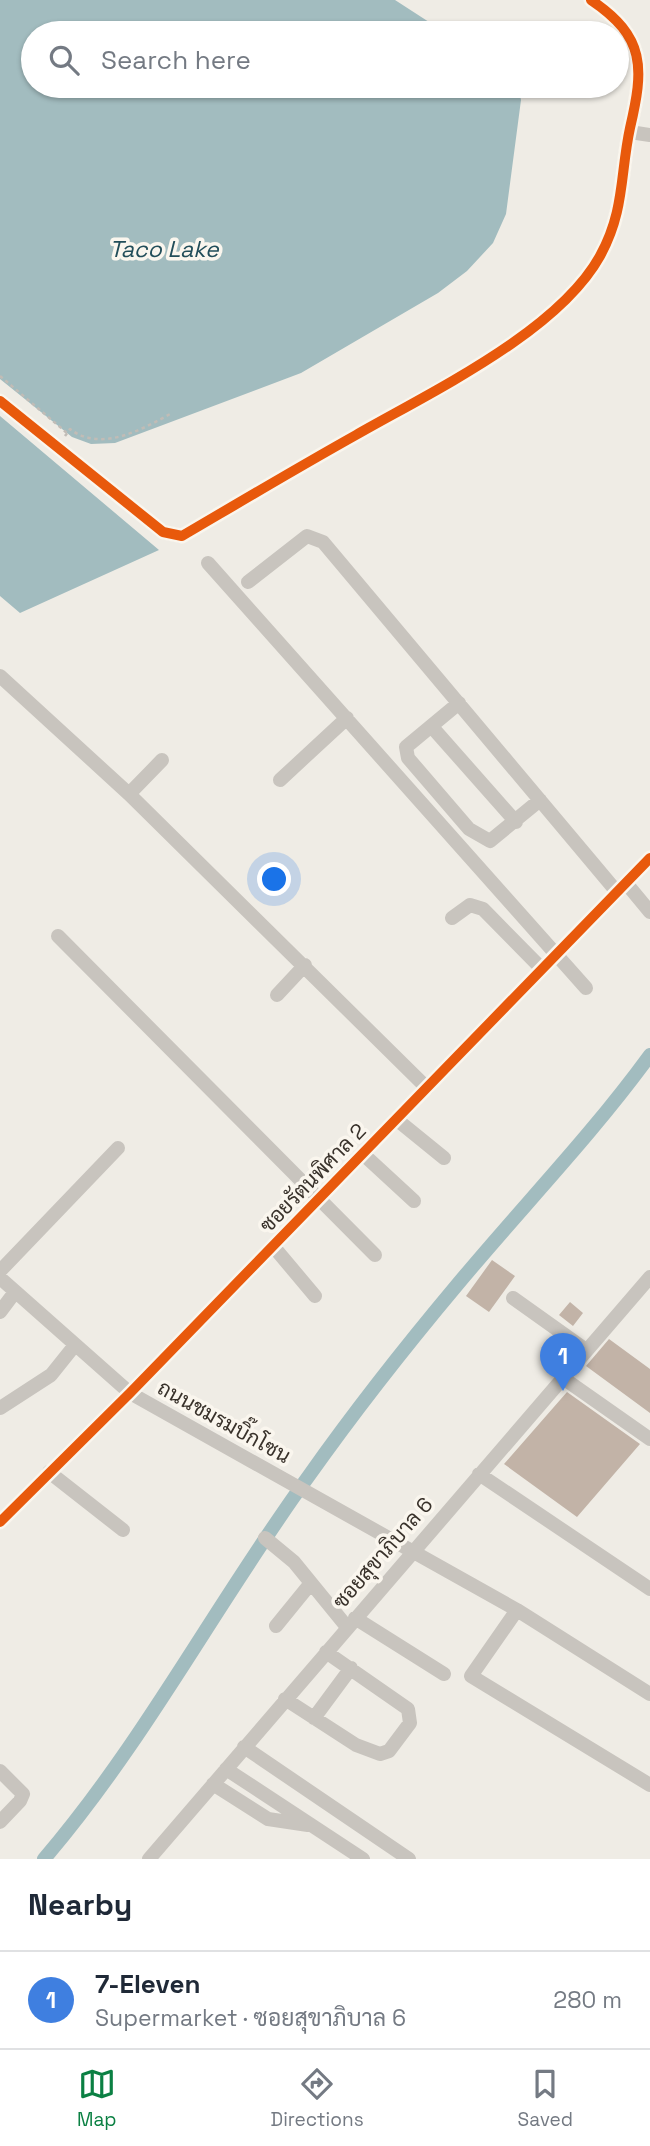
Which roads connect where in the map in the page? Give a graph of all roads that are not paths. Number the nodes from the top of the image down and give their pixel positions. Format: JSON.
{"nodes":[{"id":1,"x":591,"y":0,"type":"edge"},
{"id":2,"x":619,"y":21,"type":"edge"},
{"id":3,"x":629,"y":37,"type":"edge"},
{"id":4,"x":630,"y":132,"type":"junction"},
{"id":5,"x":650,"y":135,"type":"edge"},
{"id":6,"x":0,"y":401,"type":"edge"},
{"id":7,"x":208,"y":563,"type":"dead end"},
{"id":8,"x":248,"y":582,"type":"dead end"},
{"id":9,"x":0,"y":676,"type":"edge"},
{"id":10,"x":459,"y":703,"type":"junction"},
{"id":11,"x":347,"y":719,"type":"junction"},
{"id":12,"x":432,"y":727,"type":"junction"},
{"id":13,"x":162,"y":760,"type":"dead end"},
{"id":14,"x":280,"y":780,"type":"dead end"},
{"id":15,"x":129,"y":794,"type":"junction"},
{"id":16,"x":540,"y":800,"type":"junction"},
{"id":17,"x":516,"y":822,"type":"junction"},
{"id":18,"x":650,"y":858,"type":"edge"},
{"id":19,"x":621,"y":888,"type":"junction"},
{"id":20,"x":650,"y":912,"type":"edge"},
{"id":21,"x":452,"y":918,"type":"dead end"},
{"id":22,"x":58,"y":936,"type":"dead end"},
{"id":23,"x":555,"y":956,"type":"junction"},
{"id":24,"x":305,"y":965,"type":"junction"},
{"id":25,"x":542,"y":969,"type":"junction"},
{"id":26,"x":586,"y":988,"type":"dead end"},
{"id":27,"x":277,"y":995,"type":"dead end"},
{"id":28,"x":427,"y":1088,"type":"junction"},
{"id":29,"x":397,"y":1119,"type":"junction"},
{"id":30,"x":118,"y":1148,"type":"dead end"},
{"id":31,"x":363,"y":1154,"type":"junction"},
{"id":32,"x":444,"y":1158,"type":"dead end"},
{"id":33,"x":319,"y":1199,"type":"junction"},
{"id":34,"x":414,"y":1201,"type":"dead end"},
{"id":35,"x":273,"y":1246,"type":"junction"},
{"id":36,"x":375,"y":1255,"type":"dead end"},
{"id":37,"x":0,"y":1271,"type":"edge"},
{"id":38,"x":650,"y":1276,"type":"edge"},
{"id":39,"x":0,"y":1278,"type":"edge"},
{"id":40,"x":15,"y":1292,"type":"junction"},
{"id":41,"x":315,"y":1296,"type":"dead end"},
{"id":42,"x":513,"y":1298,"type":"dead end"},
{"id":43,"x":0,"y":1312,"type":"edge"},
{"id":44,"x":75,"y":1345,"type":"junction"},
{"id":45,"x":586,"y":1350,"type":"junction"},
{"id":46,"x":563,"y":1378,"type":"junction"},
{"id":47,"x":130,"y":1393,"type":"junction"},
{"id":48,"x":0,"y":1408,"type":"edge"},
{"id":49,"x":650,"y":1439,"type":"edge"},
{"id":50,"x":49,"y":1472,"type":"junction"},
{"id":51,"x":479,"y":1474,"type":"junction"},
{"id":52,"x":0,"y":1522,"type":"edge"},
{"id":53,"x":123,"y":1530,"type":"dead end"},
{"id":54,"x":265,"y":1538,"type":"dead end"},
{"id":55,"x":411,"y":1552,"type":"junction"},
{"id":56,"x":311,"y":1583,"type":"junction"},
{"id":57,"x":650,"y":1589,"type":"edge"},
{"id":58,"x":517,"y":1609,"type":"junction"},
{"id":59,"x":351,"y":1622,"type":"junction"},
{"id":60,"x":276,"y":1626,"type":"dead end"},
{"id":61,"x":326,"y":1652,"type":"junction"},
{"id":62,"x":351,"y":1668,"type":"junction"},
{"id":63,"x":444,"y":1674,"type":"dead end"},
{"id":64,"x":650,"y":1694,"type":"edge"},
{"id":65,"x":285,"y":1699,"type":"junction"},
{"id":66,"x":314,"y":1718,"type":"junction"},
{"id":67,"x":244,"y":1747,"type":"junction"},
{"id":68,"x":226,"y":1769,"type":"junction"},
{"id":69,"x":0,"y":1770,"type":"edge"},
{"id":70,"x":213,"y":1784,"type":"junction"},
{"id":71,"x":650,"y":1785,"type":"edge"},
{"id":72,"x":0,"y":1822,"type":"edge"},
{"id":73,"x":313,"y":1826,"type":"junction"},
{"id":74,"x":149,"y":1859,"type":"edge"},
{"id":75,"x":363,"y":1859,"type":"edge"},
{"id":76,"x":409,"y":1859,"type":"edge"}],
"edges":[{"from":1,"to":2,"type":"street"},
{"from":3,"to":4,"type":"street"},
{"from":4,"to":5,"type":"street"},
{"from":4,"to":6,"type":"street"},
{"from":7,"to":11,"type":"street"},
{"from":8,"to":10,"type":"street"},
{"from":9,"to":15,"type":"street"},
{"from":10,"to":12,"type":"street"},
{"from":10,"to":16,"type":"street"},
{"from":11,"to":14,"type":"street"},
{"from":11,"to":23,"type":"street"},
{"from":12,"to":17,"type":"street"},
{"from":12,"to":17,"type":"street"},
{"from":13,"to":15,"type":"street"},
{"from":15,"to":24,"type":"street"},
{"from":16,"to":17,"type":"street"},
{"from":16,"to":19,"type":"street"},
{"from":18,"to":19,"type":"street","name":"ซอยรัตนพิศาล 2"},
{"from":19,"to":20,"type":"street"},
{"from":19,"to":23,"type":"street","name":"ซอยรัตนพิศาล 2"},
{"from":21,"to":25,"type":"street"},
{"from":22,"to":33,"type":"street"},
{"from":23,"to":25,"type":"street","name":"ซอยรัตนพิศาล 2"},
{"from":23,"to":26,"type":"street"},
{"from":24,"to":27,"type":"street"},
{"from":24,"to":28,"type":"street"},
{"from":25,"to":28,"type":"street","name":"ซอยรัตนพิศาล 2"},
{"from":28,"to":29,"type":"street","name":"ซอยรัตนพิศาล 2"},
{"from":29,"to":31,"type":"street","name":"ซอยรัตนพิศาล 2"},
{"from":29,"to":32,"type":"street"},
{"from":30,"to":37,"type":"street"},
{"from":31,"to":33,"type":"street","name":"ซอยรัตนพิศาล 2"},
{"from":31,"to":34,"type":"street"},
{"from":33,"to":35,"type":"street","name":"ซอยรัตนพิศาล 2"},
{"from":33,"to":36,"type":"street"},
{"from":35,"to":41,"type":"street"},
{"from":35,"to":47,"type":"street","name":"ซอยรัตนพิศาล 2"},
{"from":38,"to":45,"type":"street","name":"ซอยสุขาภิบาล 6"},
{"from":39,"to":40,"type":"street","name":"ถนนชมรมบิ๊กโซน"},
{"from":40,"to":43,"type":"street"},
{"from":40,"to":44,"type":"street","name":"ถนนชมรมบิ๊กโซน"},
{"from":42,"to":45,"type":"street"},
{"from":44,"to":47,"type":"street","name":"ถนนชมรมบิ๊กโซน"},
{"from":44,"to":48,"type":"street"},
{"from":45,"to":46,"type":"street","name":"ซอยสุขาภิบาล 6"},
{"from":46,"to":49,"type":"street"},
{"from":46,"to":51,"type":"street","name":"ซอยสุขาภิบาล 6"},
{"from":47,"to":50,"type":"street","name":"ซอยรัตนพิศาล 2"},
{"from":47,"to":55,"type":"street","name":"ถนนชมรมบิ๊กโซน"},
{"from":50,"to":52,"type":"street","name":"ซอยรัตนพิศาล 2"},
{"from":50,"to":53,"type":"street"},
{"from":51,"to":55,"type":"street","name":"ซอยสุขาภิบาล 6"},
{"from":51,"to":57,"type":"street"},
{"from":54,"to":56,"type":"street"},
{"from":55,"to":58,"type":"street","name":"ถนนชมรมบิ๊กโซน"},
{"from":55,"to":59,"type":"street","name":"ซอยสุขาภิบาล 6"},
{"from":56,"to":59,"type":"street"},
{"from":56,"to":60,"type":"street"},
{"from":58,"to":64,"type":"street","name":"ถนนชมรมบิ๊กโซน"},
{"from":58,"to":71,"type":"street"},
{"from":59,"to":61,"type":"street","name":"ซอยสุขาภิบาล 6"},
{"from":59,"to":63,"type":"street"},
{"from":61,"to":62,"type":"street"},
{"from":61,"to":65,"type":"street","name":"ซอยสุขาภิบาล 6"},
{"from":62,"to":66,"type":"street"},
{"from":62,"to":66,"type":"street"},
{"from":65,"to":66,"type":"street"},
{"from":65,"to":67,"type":"street","name":"ซอยสุขาภิบาล 6"},
{"from":67,"to":68,"type":"street","name":"ซอยสุขาภิบาล 6"},
{"from":67,"to":76,"type":"street"},
{"from":68,"to":70,"type":"street","name":"ซอยสุขาภิบาล 6"},
{"from":68,"to":73,"type":"street"},
{"from":69,"to":72,"type":"street"},
{"from":70,"to":73,"type":"street"},
{"from":70,"to":74,"type":"street","name":"ซอยสุขาภิบาล 6"},
{"from":73,"to":75,"type":"street"}]}
